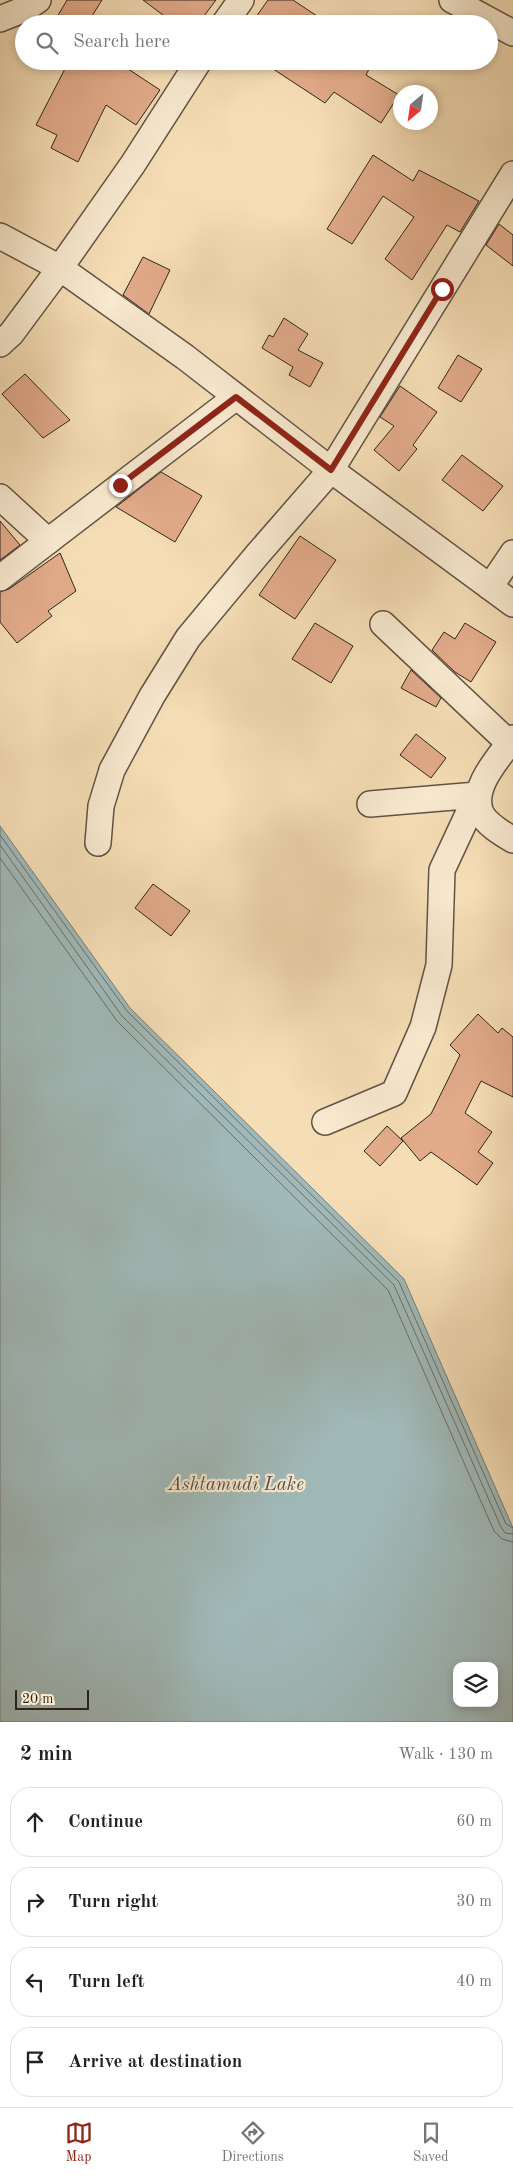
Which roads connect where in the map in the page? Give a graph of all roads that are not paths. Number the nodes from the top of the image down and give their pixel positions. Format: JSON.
{"nodes":[{"id":1,"x":38,"y":0,"type":"edge"},
{"id":2,"x":240,"y":0,"type":"edge"},
{"id":3,"x":452,"y":0,"type":"edge"},
{"id":4,"x":230,"y":15,"type":"edge"},
{"id":5,"x":481,"y":15,"type":"edge"},
{"id":6,"x":0,"y":19,"type":"edge"},
{"id":7,"x":498,"y":24,"type":"edge"},
{"id":8,"x":513,"y":32,"type":"edge"},
{"id":9,"x":192,"y":70,"type":"edge"},
{"id":10,"x":513,"y":174,"type":"edge"},
{"id":11,"x":0,"y":236,"type":"edge"},
{"id":12,"x":60,"y":268,"type":"junction"},
{"id":13,"x":0,"y":344,"type":"edge"},
{"id":14,"x":236,"y":397,"type":"junction"},
{"id":15,"x":331,"y":470,"type":"junction"},
{"id":16,"x":0,"y":497,"type":"edge"},
{"id":17,"x":48,"y":541,"type":"junction"},
{"id":18,"x":513,"y":553,"type":"edge"},
{"id":19,"x":0,"y":578,"type":"edge"},
{"id":20,"x":490,"y":587,"type":"junction"},
{"id":21,"x":513,"y":604,"type":"edge"},
{"id":22,"x":383,"y":624,"type":"dead end"},
{"id":23,"x":511,"y":741,"type":"edge"},
{"id":24,"x":477,"y":795,"type":"junction"},
{"id":25,"x":370,"y":804,"type":"dead end"},
{"id":26,"x":513,"y":840,"type":"edge"},
{"id":27,"x":98,"y":843,"type":"dead end"},
{"id":28,"x":325,"y":1122,"type":"dead end"}],
"edges":[{"from":1,"to":6,"type":"street"},
{"from":2,"to":4,"type":"street"},
{"from":3,"to":5,"type":"street"},
{"from":7,"to":8,"type":"street"},
{"from":9,"to":12,"type":"street"},
{"from":10,"to":15,"type":"street"},
{"from":11,"to":12,"type":"street"},
{"from":12,"to":13,"type":"street"},
{"from":12,"to":14,"type":"street"},
{"from":14,"to":15,"type":"street"},
{"from":14,"to":17,"type":"street"},
{"from":15,"to":20,"type":"street"},
{"from":15,"to":27,"type":"street"},
{"from":16,"to":17,"type":"street"},
{"from":17,"to":19,"type":"street"},
{"from":18,"to":20,"type":"street"},
{"from":20,"to":21,"type":"street"},
{"from":22,"to":23,"type":"street"},
{"from":23,"to":24,"type":"street"},
{"from":24,"to":25,"type":"street"},
{"from":24,"to":26,"type":"street"},
{"from":24,"to":28,"type":"street"}]}
